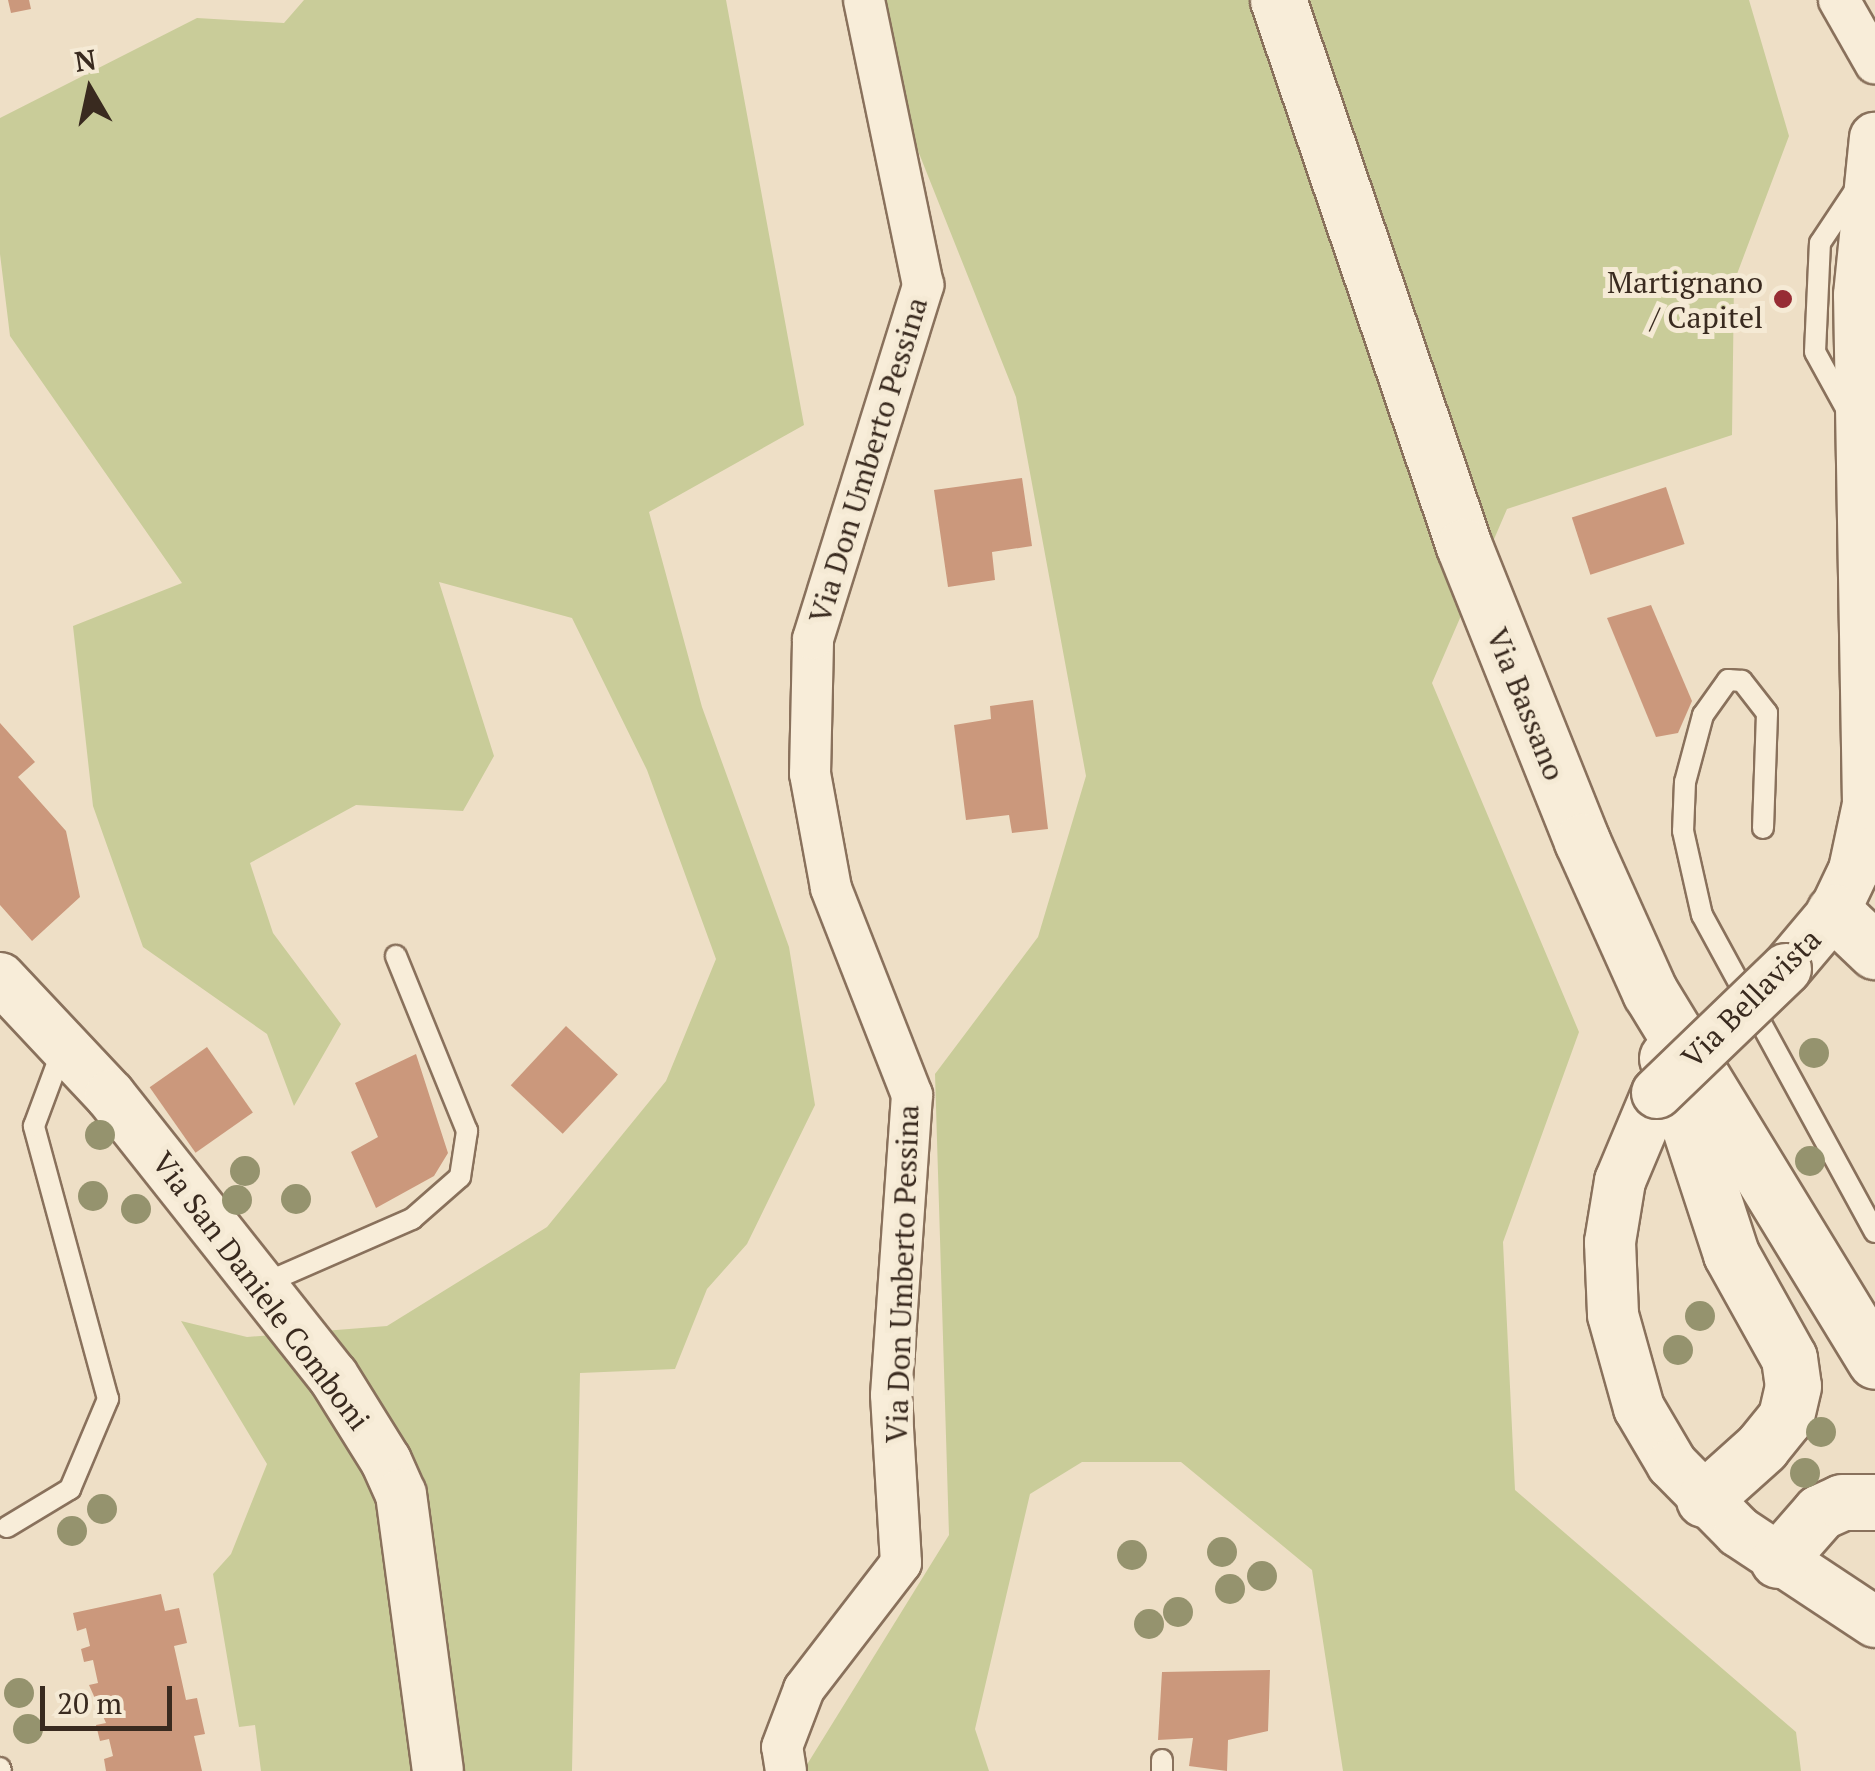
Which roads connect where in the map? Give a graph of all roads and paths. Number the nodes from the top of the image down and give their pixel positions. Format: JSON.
{"nodes":[{"id":1,"x":864,"y":0,"type":"edge"},
{"id":2,"x":1278,"y":0,"type":"edge"},
{"id":3,"x":1839,"y":0,"type":"edge"},
{"id":4,"x":1875,"y":64,"type":"edge"},
{"id":5,"x":1871,"y":155,"type":"edge"},
{"id":6,"x":1872,"y":726,"type":"edge"},
{"id":7,"x":1763,"y":828,"type":"dead end"},
{"id":8,"x":1834,"y":912,"type":"junction"},
{"id":9,"x":1875,"y":951,"type":"edge"},
{"id":10,"x":396,"y":956,"type":"dead end"},
{"id":11,"x":0,"y":978,"type":"edge"},
{"id":12,"x":1650,"y":992,"type":"junction"},
{"id":13,"x":64,"y":1046,"type":"junction"},
{"id":14,"x":1875,"y":1232,"type":"edge"},
{"id":15,"x":261,"y":1285,"type":"junction"},
{"id":16,"x":1875,"y":1314,"type":"edge"},
{"id":17,"x":1875,"y":1361,"type":"edge"},
{"id":18,"x":1704,"y":1498,"type":"junction"},
{"id":19,"x":1875,"y":1502,"type":"edge"},
{"id":20,"x":7,"y":1527,"type":"dead end"},
{"id":21,"x":1778,"y":1560,"type":"junction"},
{"id":22,"x":1875,"y":1622,"type":"edge"},
{"id":23,"x":438,"y":1771,"type":"edge"},
{"id":24,"x":786,"y":1771,"type":"edge"}],
"edges":[{"from":1,"to":24,"type":"street","name":"Via Don Umberto Pessina"},
{"from":2,"to":12,"type":"main road","name":"Via Bassano"},
{"from":3,"to":4,"type":"street"},
{"from":5,"to":6,"type":"street","name":"Via Bellavista"},
{"from":6,"to":8,"type":"street","name":"Via Bellavista"},
{"from":7,"to":14,"type":"lane"},
{"from":8,"to":9,"type":"main road"},
{"from":8,"to":18,"type":"street","name":"Via Bellavista","bridge":true},
{"from":10,"to":15,"type":"lane"},
{"from":11,"to":13,"type":"street","name":"Via San Daniele Comboni"},
{"from":12,"to":16,"type":"main road"},
{"from":12,"to":17,"type":"main road","name":"Via Bassano"},
{"from":12,"to":18,"type":"main road"},
{"from":13,"to":15,"type":"street","name":"Via San Daniele Comboni"},
{"from":13,"to":20,"type":"lane"},
{"from":15,"to":23,"type":"street","name":"Via San Daniele Comboni"},
{"from":18,"to":21,"type":"street"},
{"from":19,"to":21,"type":"main road"},
{"from":21,"to":22,"type":"street"}]}
